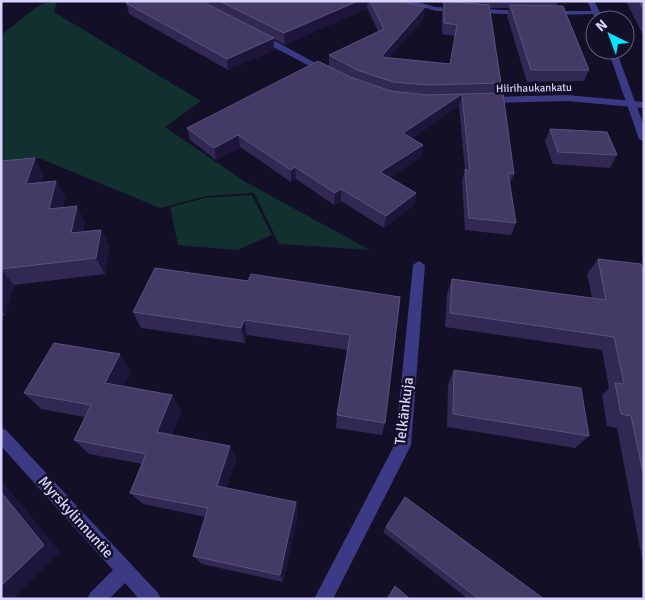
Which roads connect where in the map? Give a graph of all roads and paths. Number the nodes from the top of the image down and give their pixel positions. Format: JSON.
{"nodes":[{"id":1,"x":405,"y":1,"type":"edge"},
{"id":2,"x":530,"y":13,"type":"edge"},
{"id":3,"x":539,"y":13,"type":"edge"},
{"id":4,"x":585,"y":15,"type":"edge"},
{"id":5,"x":252,"y":33,"type":"edge"},
{"id":6,"x":615,"y":60,"type":"edge"},
{"id":7,"x":337,"y":76,"type":"edge"},
{"id":8,"x":474,"y":101,"type":"edge"},
{"id":9,"x":630,"y":103,"type":"junction"},
{"id":10,"x":644,"y":104,"type":"edge"},
{"id":11,"x":644,"y":139,"type":"edge"},
{"id":12,"x":419,"y":265,"type":"dead end"},
{"id":13,"x":1,"y":435,"type":"edge"},
{"id":14,"x":124,"y":571,"type":"junction"},
{"id":15,"x":96,"y":599,"type":"edge"},
{"id":16,"x":152,"y":599,"type":"edge"},
{"id":17,"x":323,"y":599,"type":"edge"}],
"edges":[{"from":1,"to":2,"type":"street"},
{"from":3,"to":4,"type":"street"},
{"from":5,"to":7,"type":"street"},
{"from":6,"to":9,"type":"street"},
{"from":8,"to":9,"type":"street","name":"Hiirihaukankatu"},
{"from":9,"to":10,"type":"street","name":"Hiirihaukankatu"},
{"from":9,"to":11,"type":"street"},
{"from":12,"to":17,"type":"street","name":"Telkänkuja"},
{"from":13,"to":14,"type":"street","name":"Myrskylinnuntie"},
{"from":14,"to":15,"type":"street"},
{"from":14,"to":16,"type":"street","name":"Myrskylinnuntie"}]}
